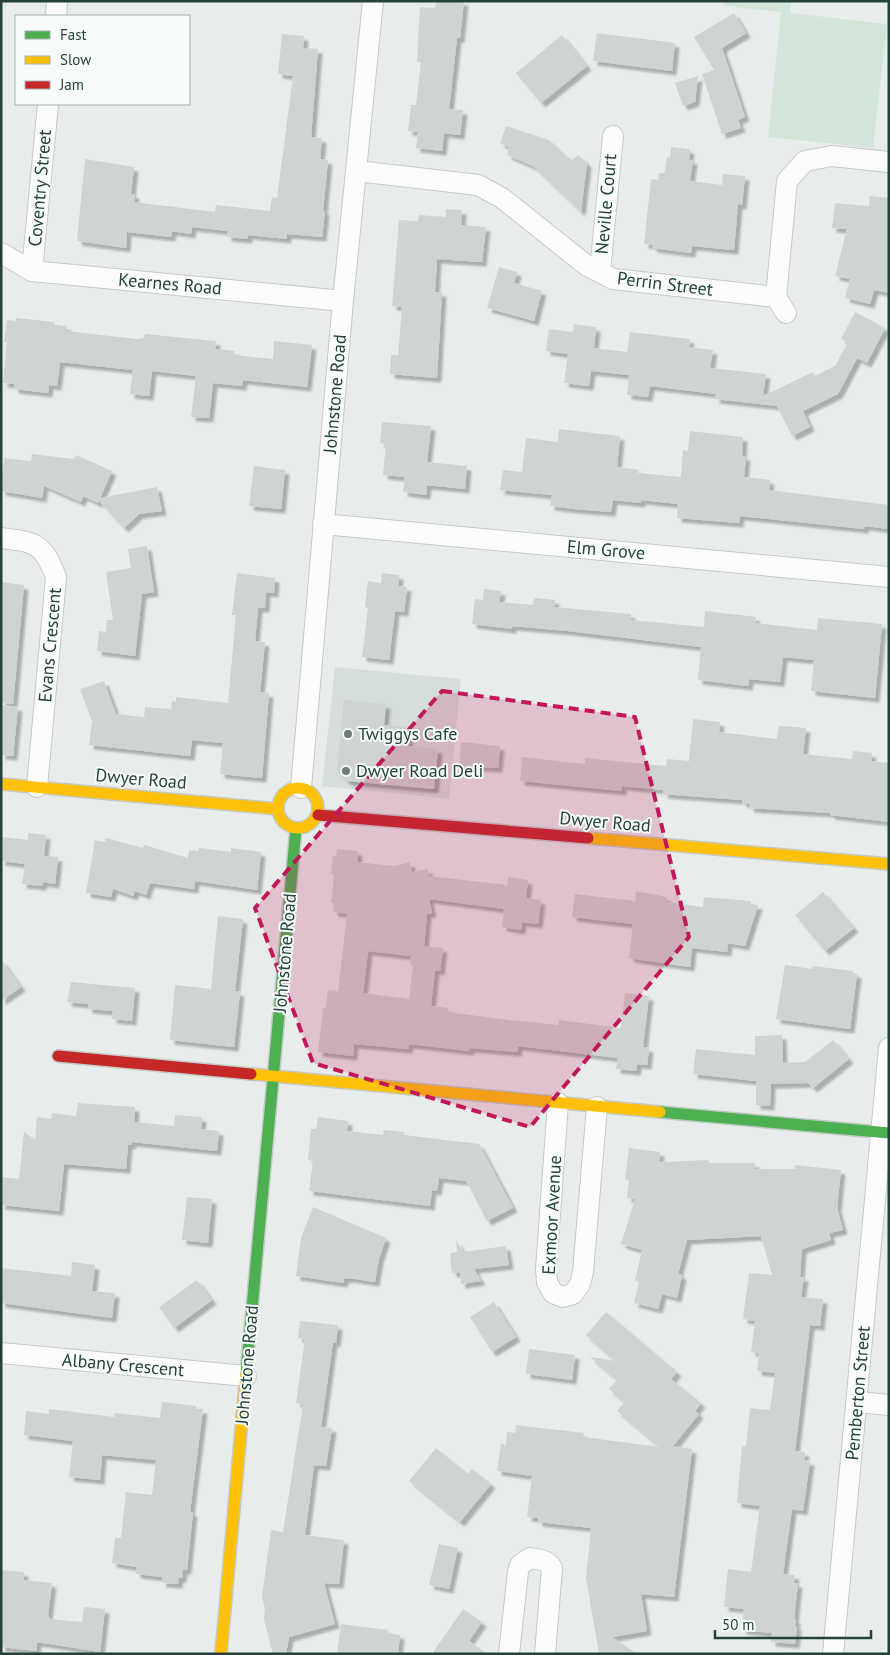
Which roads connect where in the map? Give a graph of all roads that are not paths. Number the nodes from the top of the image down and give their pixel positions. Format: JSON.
{"nodes":[{"id":1,"x":57,"y":1,"type":"edge"},
{"id":2,"x":373,"y":1,"type":"edge"},
{"id":3,"x":56,"y":15,"type":"edge"},
{"id":4,"x":48,"y":105,"type":"edge"},
{"id":5,"x":613,"y":136,"type":"dead end"},
{"id":6,"x":888,"y":162,"type":"edge"},
{"id":7,"x":357,"y":171,"type":"junction"},
{"id":8,"x":1,"y":253,"type":"edge"},
{"id":9,"x":32,"y":271,"type":"junction"},
{"id":10,"x":600,"y":272,"type":"junction"},
{"id":11,"x":343,"y":301,"type":"junction"},
{"id":12,"x":324,"y":524,"type":"junction"},
{"id":13,"x":1,"y":538,"type":"edge"},
{"id":14,"x":889,"y":577,"type":"edge"},
{"id":15,"x":1,"y":784,"type":"edge"},
{"id":16,"x":37,"y":787,"type":"junction"},
{"id":17,"x":301,"y":788,"type":"junction"},
{"id":18,"x":278,"y":809,"type":"junction"},
{"id":19,"x":318,"y":815,"type":"junction"},
{"id":20,"x":296,"y":828,"type":"junction"},
{"id":21,"x":889,"y":864,"type":"edge"},
{"id":22,"x":889,"y":1048,"type":"edge"},
{"id":23,"x":58,"y":1056,"type":"dead end"},
{"id":24,"x":274,"y":1077,"type":"junction"},
{"id":25,"x":558,"y":1103,"type":"junction"},
{"id":26,"x":597,"y":1107,"type":"junction"},
{"id":27,"x":885,"y":1133,"type":"edge"},
{"id":28,"x":1,"y":1354,"type":"edge"},
{"id":29,"x":246,"y":1376,"type":"junction"},
{"id":30,"x":857,"y":1402,"type":"junction"},
{"id":31,"x":889,"y":1405,"type":"edge"},
{"id":32,"x":221,"y":1654,"type":"edge"},
{"id":33,"x":509,"y":1654,"type":"edge"},
{"id":34,"x":545,"y":1654,"type":"edge"},
{"id":35,"x":832,"y":1654,"type":"edge"}],
"edges":[{"from":1,"to":3,"type":"street"},
{"from":2,"to":7,"type":"street","name":"Johnstone Road"},
{"from":4,"to":9,"type":"street","name":"Coventry Street"},
{"from":5,"to":10,"type":"street","name":"Neville Court"},
{"from":6,"to":10,"type":"street","name":"Perrin Street"},
{"from":7,"to":10,"type":"street","name":"Perrin Street"},
{"from":7,"to":11,"type":"street","name":"Johnstone Road"},
{"from":8,"to":9,"type":"street","name":"Kearnes Road"},
{"from":9,"to":11,"type":"street","name":"Kearnes Road"},
{"from":11,"to":12,"type":"street","name":"Johnstone Road"},
{"from":12,"to":14,"type":"street","name":"Elm Grove"},
{"from":12,"to":17,"type":"street","name":"Johnstone Road"},
{"from":13,"to":16,"type":"street","name":"Evans Crescent"},
{"from":15,"to":16,"type":"street","name":"Dwyer Road"},
{"from":16,"to":18,"type":"street","name":"Dwyer Road"},
{"from":17,"to":18,"type":"street"},
{"from":17,"to":19,"type":"street"},
{"from":18,"to":20,"type":"street"},
{"from":19,"to":20,"type":"street"},
{"from":19,"to":21,"type":"street","name":"Dwyer Road"},
{"from":20,"to":24,"type":"street","name":"Johnstone Road"},
{"from":22,"to":27,"type":"street","name":"Pemberton Street"},
{"from":23,"to":24,"type":"street"},
{"from":24,"to":25,"type":"street"},
{"from":24,"to":29,"type":"street","name":"Johnstone Road"},
{"from":25,"to":26,"type":"street"},
{"from":25,"to":26,"type":"street","name":"Exmoor Avenue"},
{"from":26,"to":27,"type":"street"},
{"from":27,"to":30,"type":"street","name":"Pemberton Street"},
{"from":28,"to":29,"type":"street","name":"Albany Crescent"},
{"from":29,"to":32,"type":"street","name":"Johnstone Road"},
{"from":30,"to":31,"type":"street"},
{"from":30,"to":35,"type":"street","name":"Pemberton Street"},
{"from":33,"to":34,"type":"street"}]}
